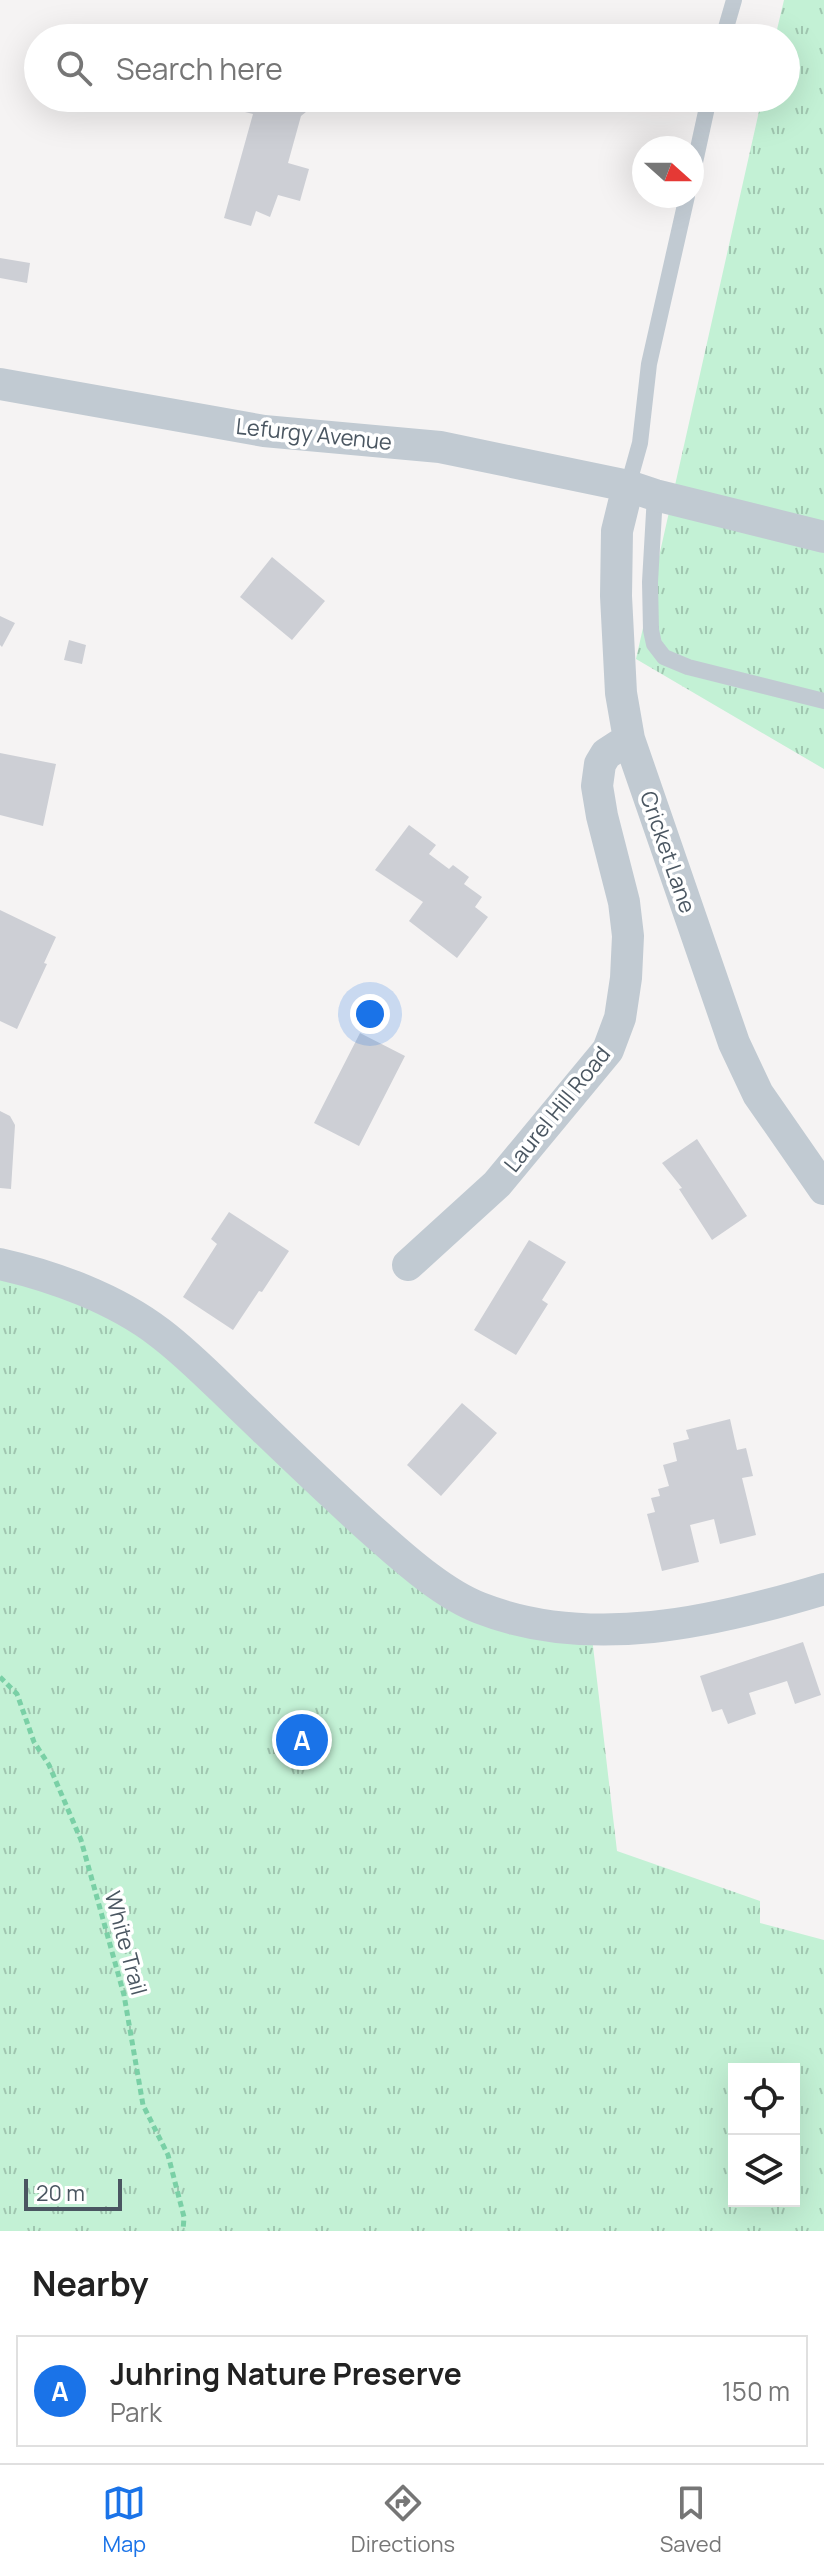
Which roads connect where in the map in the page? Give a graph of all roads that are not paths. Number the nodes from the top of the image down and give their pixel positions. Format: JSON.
{"nodes":[{"id":1,"x":734,"y":0,"type":"edge"},
{"id":2,"x":727,"y":24,"type":"edge"},
{"id":3,"x":706,"y":112,"type":"edge"},
{"id":4,"x":701,"y":136,"type":"edge"},
{"id":5,"x":684,"y":208,"type":"edge"},
{"id":6,"x":0,"y":384,"type":"edge"},
{"id":7,"x":641,"y":491,"type":"junction"},
{"id":8,"x":824,"y":537,"type":"edge"},
{"id":9,"x":824,"y":701,"type":"edge"},
{"id":10,"x":629,"y":739,"type":"junction"},
{"id":11,"x":824,"y":1189,"type":"edge"},
{"id":12,"x":0,"y":1264,"type":"edge"},
{"id":13,"x":408,"y":1265,"type":"dead end"},
{"id":14,"x":824,"y":1589,"type":"edge"}],
"edges":[{"from":1,"to":2,"type":"lane"},
{"from":3,"to":4,"type":"lane"},
{"from":5,"to":7,"type":"lane"},
{"from":6,"to":7,"type":"street","name":"Lefurgy Avenue"},
{"from":7,"to":8,"type":"street","name":"Lefurgy Avenue"},
{"from":7,"to":9,"type":"lane"},
{"from":7,"to":10,"type":"street","name":"Cricket Lane"},
{"from":10,"to":11,"type":"street","name":"Cricket Lane"},
{"from":10,"to":13,"type":"street","name":"Laurel Hill Road"},
{"from":12,"to":14,"type":"street"}]}
